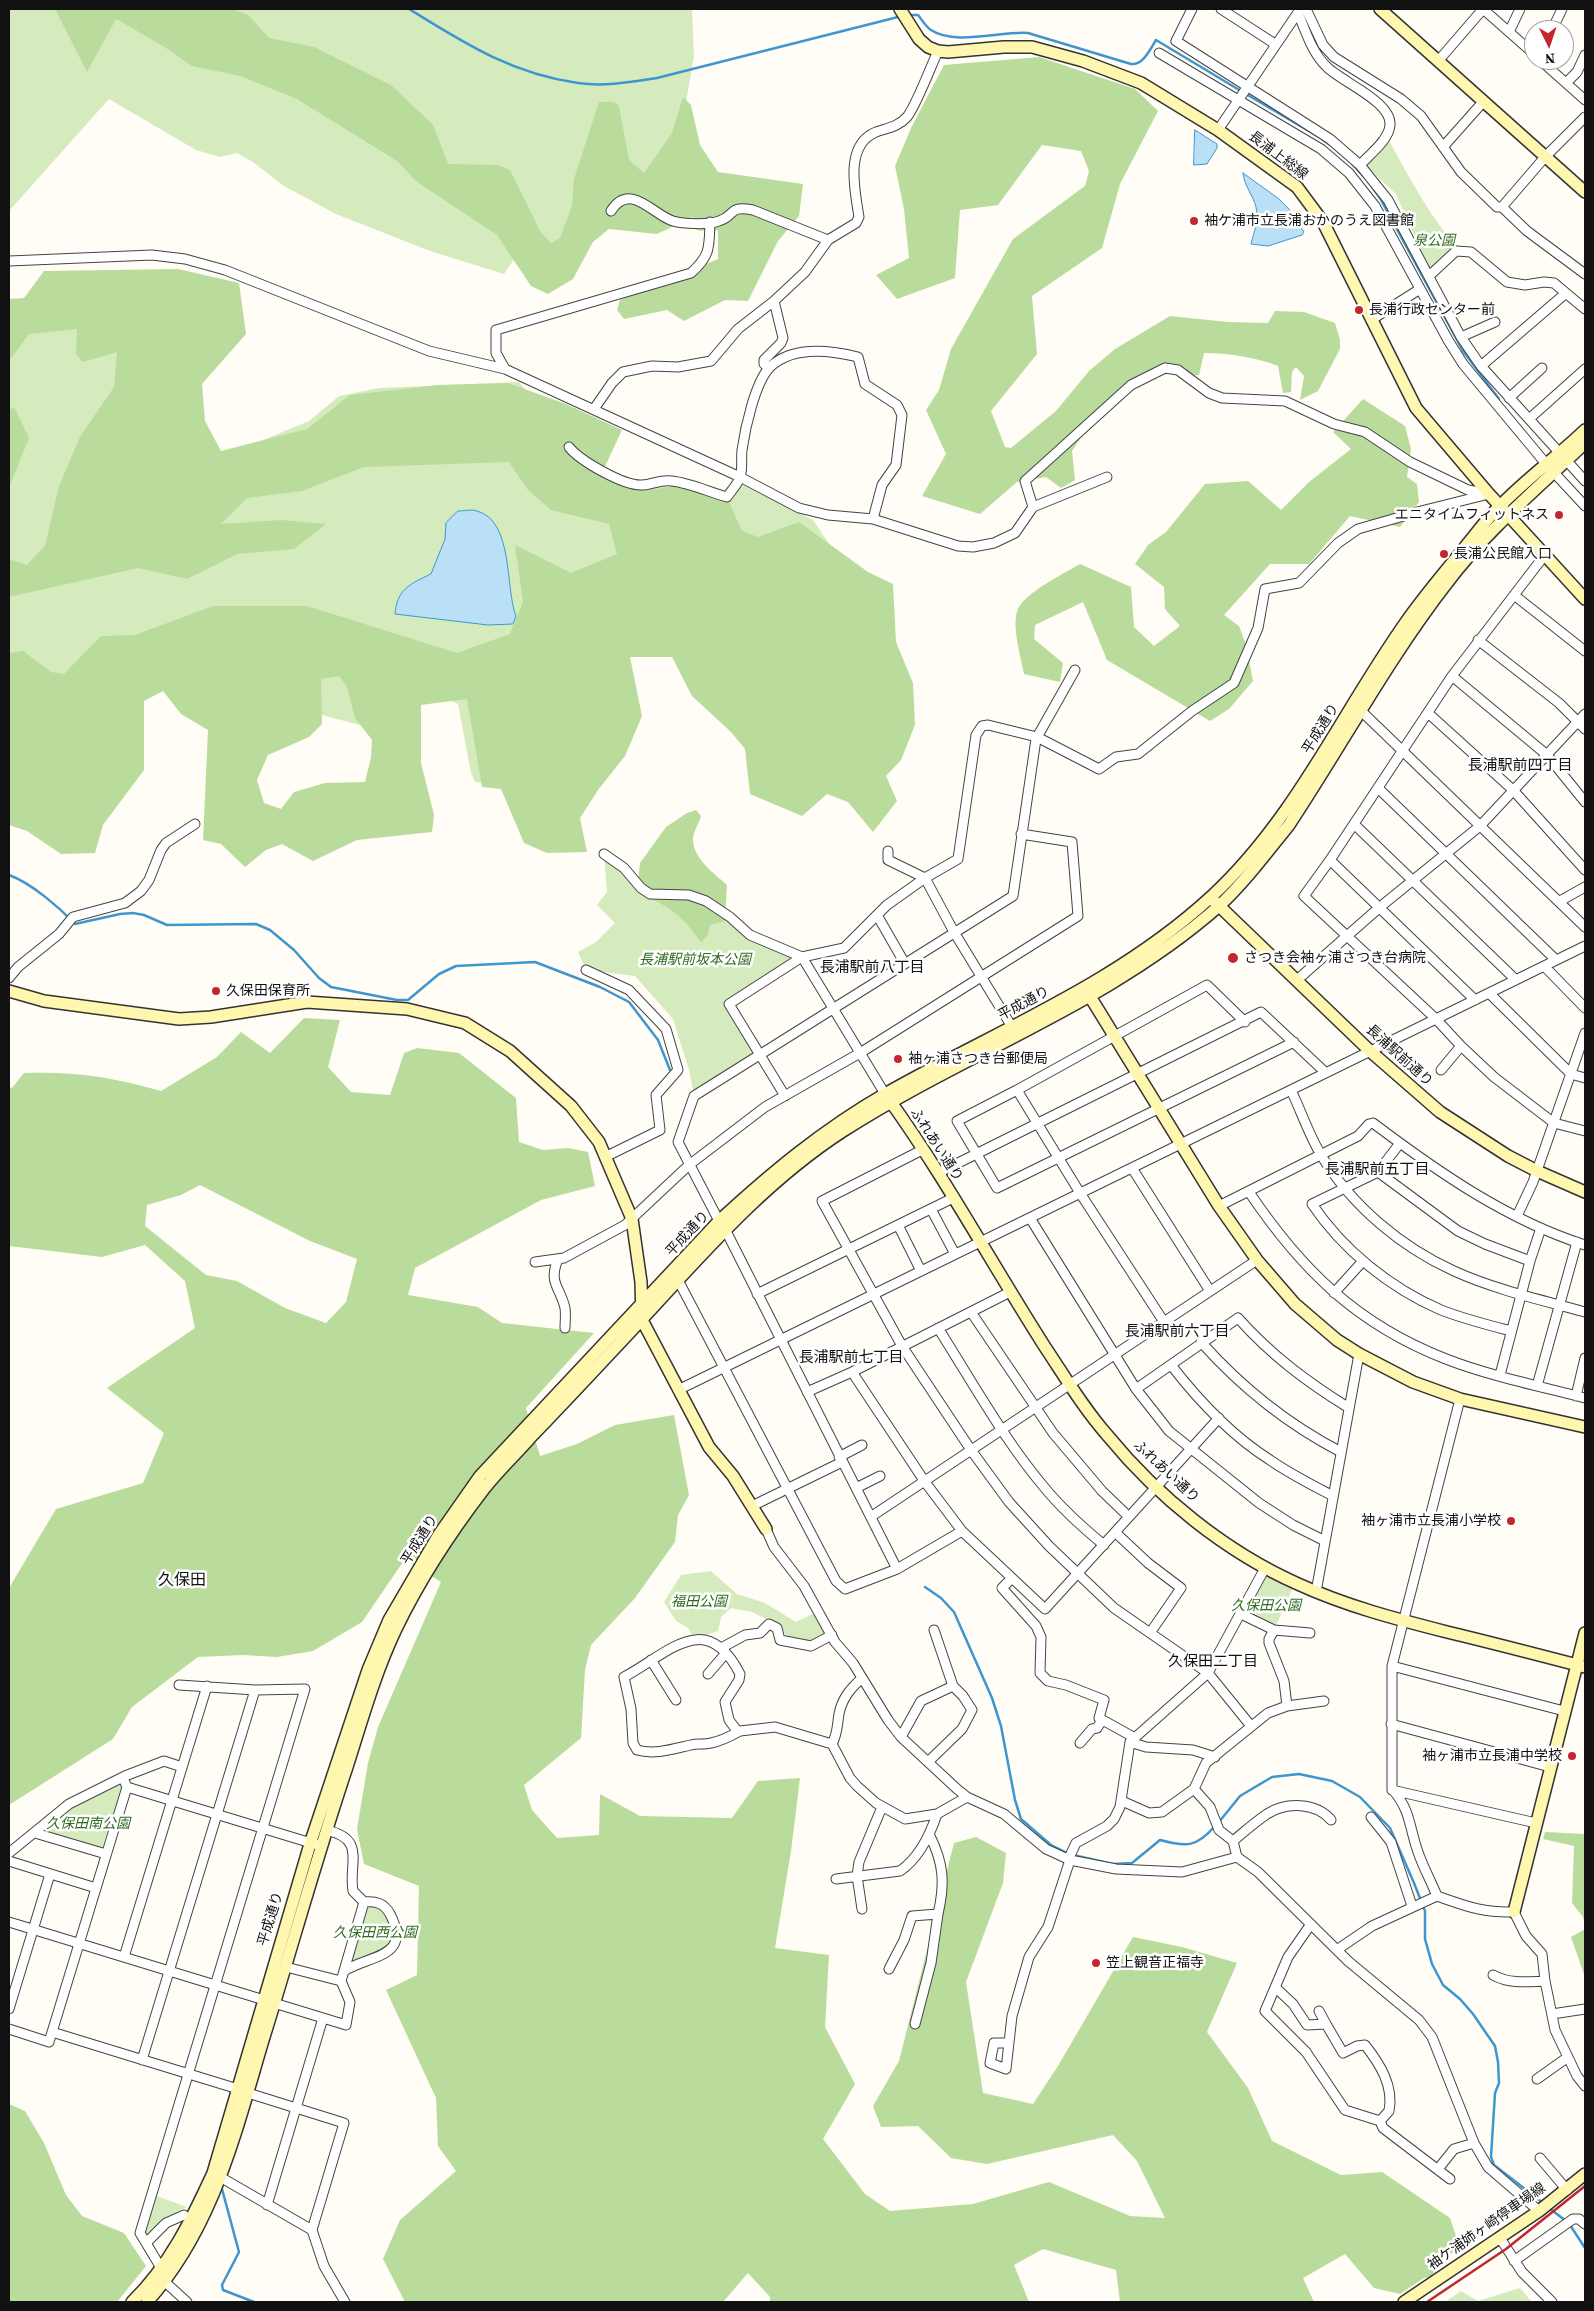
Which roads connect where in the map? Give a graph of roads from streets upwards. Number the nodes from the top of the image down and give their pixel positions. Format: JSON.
{"nodes":[{"id":1,"x":901,"y":9,"type":"edge"},
{"id":2,"x":1192,"y":9,"type":"edge"},
{"id":3,"x":1221,"y":9,"type":"edge"},
{"id":4,"x":1380,"y":9,"type":"edge"},
{"id":5,"x":1483,"y":9,"type":"edge"},
{"id":6,"x":1520,"y":9,"type":"edge"},
{"id":7,"x":1301,"y":10,"type":"edge"},
{"id":8,"x":1509,"y":32,"type":"junction"},
{"id":9,"x":1275,"y":44,"type":"junction"},
{"id":10,"x":1524,"y":45,"type":"edge"},
{"id":11,"x":938,"y":50,"type":"junction"},
{"id":12,"x":1159,"y":53,"type":"dead end"},
{"id":13,"x":1585,"y":55,"type":"edge"},
{"id":14,"x":1439,"y":60,"type":"junction"},
{"id":15,"x":1551,"y":70,"type":"edge"},
{"id":16,"x":1566,"y":83,"type":"junction"},
{"id":17,"x":1244,"y":93,"type":"junction"},
{"id":18,"x":1585,"y":100,"type":"edge"},
{"id":19,"x":1483,"y":102,"type":"junction"},
{"id":20,"x":1585,"y":117,"type":"edge"},
{"id":21,"x":1218,"y":130,"type":"junction"},
{"id":22,"x":1443,"y":147,"type":"junction"},
{"id":23,"x":1546,"y":157,"type":"junction"},
{"id":24,"x":1360,"y":164,"type":"junction"},
{"id":25,"x":1585,"y":192,"type":"edge"},
{"id":26,"x":1502,"y":207,"type":"junction"},
{"id":27,"x":611,"y":211,"type":"dead end"},
{"id":28,"x":710,"y":222,"type":"junction"},
{"id":29,"x":828,"y":240,"type":"junction"},
{"id":30,"x":9,"y":261,"type":"edge"},
{"id":31,"x":1585,"y":274,"type":"edge"},
{"id":32,"x":1429,"y":276,"type":"junction"},
{"id":33,"x":1436,"y":289,"type":"junction"},
{"id":34,"x":1422,"y":293,"type":"junction"},
{"id":35,"x":1566,"y":293,"type":"junction"},
{"id":36,"x":774,"y":301,"type":"junction"},
{"id":37,"x":1585,"y":308,"type":"edge"},
{"id":38,"x":1371,"y":320,"type":"junction"},
{"id":39,"x":1495,"y":322,"type":"dead end"},
{"id":40,"x":1461,"y":337,"type":"junction"},
{"id":41,"x":1481,"y":366,"type":"junction"},
{"id":42,"x":769,"y":368,"type":"junction"},
{"id":43,"x":1542,"y":368,"type":"dead end"},
{"id":44,"x":505,"y":369,"type":"junction"},
{"id":45,"x":1585,"y":369,"type":"edge"},
{"id":46,"x":1509,"y":398,"type":"junction"},
{"id":47,"x":594,"y":409,"type":"junction"},
{"id":48,"x":1529,"y":419,"type":"junction"},
{"id":49,"x":1585,"y":430,"type":"edge"},
{"id":50,"x":1585,"y":443,"type":"edge"},
{"id":51,"x":569,"y":447,"type":"dead end"},
{"id":52,"x":1564,"y":457,"type":"junction"},
{"id":53,"x":1551,"y":468,"type":"junction"},
{"id":54,"x":740,"y":477,"type":"junction"},
{"id":55,"x":1107,"y":478,"type":"dead end"},
{"id":56,"x":1585,"y":481,"type":"edge"},
{"id":57,"x":1489,"y":494,"type":"junction"},
{"id":58,"x":1500,"y":505,"type":"junction"},
{"id":59,"x":1585,"y":506,"type":"edge"},
{"id":60,"x":1034,"y":507,"type":"junction"},
{"id":61,"x":1510,"y":515,"type":"junction"},
{"id":62,"x":873,"y":519,"type":"junction"},
{"id":63,"x":1544,"y":556,"type":"junction"},
{"id":64,"x":1514,"y":595,"type":"junction"},
{"id":65,"x":1585,"y":599,"type":"edge"},
{"id":66,"x":1478,"y":640,"type":"junction"},
{"id":67,"x":1585,"y":651,"type":"edge"},
{"id":68,"x":1075,"y":670,"type":"dead end"},
{"id":69,"x":1452,"y":676,"type":"junction"},
{"id":70,"x":1358,"y":708,"type":"junction"},
{"id":71,"x":1428,"y":713,"type":"junction"},
{"id":72,"x":1582,"y":718,"type":"edge"},
{"id":73,"x":1585,"y":729,"type":"edge"},
{"id":74,"x":1038,"y":737,"type":"junction"},
{"id":75,"x":1402,"y":751,"type":"junction"},
{"id":76,"x":1547,"y":756,"type":"junction"},
{"id":77,"x":1378,"y":788,"type":"junction"},
{"id":78,"x":1513,"y":790,"type":"junction"},
{"id":79,"x":1585,"y":802,"type":"edge"},
{"id":80,"x":195,"y":824,"type":"dead end"},
{"id":81,"x":1354,"y":824,"type":"junction"},
{"id":82,"x":1480,"y":826,"type":"junction"},
{"id":83,"x":1021,"y":834,"type":"junction"},
{"id":84,"x":888,"y":850,"type":"dead end"},
{"id":85,"x":1445,"y":853,"type":"junction"},
{"id":86,"x":604,"y":854,"type":"dead end"},
{"id":87,"x":1330,"y":860,"type":"junction"},
{"id":88,"x":1585,"y":870,"type":"edge"},
{"id":89,"x":925,"y":878,"type":"junction"},
{"id":90,"x":1413,"y":880,"type":"junction"},
{"id":91,"x":1585,"y":887,"type":"edge"},
{"id":92,"x":1215,"y":901,"type":"junction"},
{"id":93,"x":1560,"y":901,"type":"junction"},
{"id":94,"x":1380,"y":907,"type":"junction"},
{"id":95,"x":877,"y":915,"type":"junction"},
{"id":96,"x":1585,"y":927,"type":"edge"},
{"id":97,"x":954,"y":932,"type":"junction"},
{"id":98,"x":1346,"y":936,"type":"junction"},
{"id":99,"x":1585,"y":946,"type":"edge"},
{"id":100,"x":802,"y":957,"type":"junction"},
{"id":101,"x":1556,"y":960,"type":"junction"},
{"id":102,"x":904,"y":962,"type":"junction"},
{"id":103,"x":1544,"y":966,"type":"junction"},
{"id":104,"x":586,"y":970,"type":"dead end"},
{"id":105,"x":9,"y":978,"type":"edge"},
{"id":106,"x":981,"y":978,"type":"junction"},
{"id":107,"x":1297,"y":980,"type":"junction"},
{"id":108,"x":1516,"y":980,"type":"junction"},
{"id":109,"x":9,"y":991,"type":"edge"},
{"id":110,"x":1088,"y":993,"type":"junction"},
{"id":111,"x":1489,"y":993,"type":"junction"},
{"id":112,"x":1475,"y":1000,"type":"junction"},
{"id":113,"x":833,"y":1007,"type":"junction"},
{"id":114,"x":1585,"y":1008,"type":"edge"},
{"id":115,"x":1436,"y":1019,"type":"junction"},
{"id":116,"x":1245,"y":1022,"type":"junction"},
{"id":117,"x":1012,"y":1027,"type":"junction"},
{"id":118,"x":1585,"y":1033,"type":"edge"},
{"id":119,"x":1114,"y":1037,"type":"junction"},
{"id":120,"x":1294,"y":1042,"type":"junction"},
{"id":121,"x":1461,"y":1046,"type":"junction"},
{"id":122,"x":1370,"y":1051,"type":"junction"},
{"id":123,"x":860,"y":1053,"type":"junction"},
{"id":124,"x":760,"y":1054,"type":"junction"},
{"id":125,"x":1441,"y":1070,"type":"dead end"},
{"id":126,"x":1136,"y":1072,"type":"junction"},
{"id":127,"x":1326,"y":1073,"type":"junction"},
{"id":128,"x":1571,"y":1074,"type":"junction"},
{"id":129,"x":1585,"y":1078,"type":"edge"},
{"id":130,"x":1017,"y":1090,"type":"junction"},
{"id":131,"x":1291,"y":1090,"type":"junction"},
{"id":132,"x":785,"y":1096,"type":"junction"},
{"id":133,"x":888,"y":1098,"type":"junction"},
{"id":134,"x":1158,"y":1108,"type":"junction"},
{"id":135,"x":1035,"y":1123,"type":"junction"},
{"id":136,"x":1554,"y":1123,"type":"junction"},
{"id":137,"x":1585,"y":1131,"type":"edge"},
{"id":138,"x":1180,"y":1142,"type":"junction"},
{"id":139,"x":1400,"y":1144,"type":"junction"},
{"id":140,"x":922,"y":1150,"type":"junction"},
{"id":141,"x":1321,"y":1154,"type":"junction"},
{"id":142,"x":976,"y":1155,"type":"junction"},
{"id":143,"x":605,"y":1158,"type":"junction"},
{"id":144,"x":1057,"y":1158,"type":"junction"},
{"id":145,"x":689,"y":1165,"type":"junction"},
{"id":146,"x":1132,"y":1168,"type":"junction"},
{"id":147,"x":1537,"y":1171,"type":"junction"},
{"id":148,"x":1378,"y":1172,"type":"junction"},
{"id":149,"x":938,"y":1173,"type":"junction"},
{"id":150,"x":1344,"y":1187,"type":"junction"},
{"id":151,"x":1249,"y":1192,"type":"junction"},
{"id":152,"x":1585,"y":1192,"type":"edge"},
{"id":153,"x":1080,"y":1193,"type":"junction"},
{"id":154,"x":952,"y":1198,"type":"junction"},
{"id":155,"x":1219,"y":1206,"type":"junction"},
{"id":156,"x":931,"y":1209,"type":"junction"},
{"id":157,"x":1517,"y":1216,"type":"junction"},
{"id":158,"x":1030,"y":1218,"type":"junction"},
{"id":159,"x":632,"y":1220,"type":"junction"},
{"id":160,"x":898,"y":1225,"type":"junction"},
{"id":161,"x":722,"y":1226,"type":"junction"},
{"id":162,"x":1541,"y":1228,"type":"junction"},
{"id":163,"x":980,"y":1242,"type":"junction"},
{"id":164,"x":1581,"y":1243,"type":"edge"},
{"id":165,"x":849,"y":1249,"type":"junction"},
{"id":166,"x":954,"y":1254,"type":"junction"},
{"id":167,"x":558,"y":1259,"type":"junction"},
{"id":168,"x":1257,"y":1260,"type":"junction"},
{"id":169,"x":1363,"y":1261,"type":"junction"},
{"id":170,"x":1530,"y":1261,"type":"junction"},
{"id":171,"x":535,"y":1262,"type":"dead end"},
{"id":172,"x":921,"y":1271,"type":"junction"},
{"id":173,"x":678,"y":1280,"type":"junction"},
{"id":174,"x":1210,"y":1291,"type":"junction"},
{"id":175,"x":1010,"y":1292,"type":"junction"},
{"id":176,"x":1334,"y":1293,"type":"junction"},
{"id":177,"x":757,"y":1294,"type":"junction"},
{"id":178,"x":873,"y":1294,"type":"junction"},
{"id":179,"x":1521,"y":1294,"type":"junction"},
{"id":180,"x":1559,"y":1305,"type":"junction"},
{"id":181,"x":641,"y":1306,"type":"junction"},
{"id":182,"x":972,"y":1312,"type":"junction"},
{"id":183,"x":1585,"y":1312,"type":"edge"},
{"id":184,"x":642,"y":1320,"type":"junction"},
{"id":185,"x":1164,"y":1322,"type":"junction"},
{"id":186,"x":565,"y":1328,"type":"dead end"},
{"id":187,"x":938,"y":1328,"type":"junction"},
{"id":188,"x":1511,"y":1331,"type":"junction"},
{"id":189,"x":780,"y":1340,"type":"junction"},
{"id":190,"x":1202,"y":1342,"type":"junction"},
{"id":191,"x":902,"y":1346,"type":"junction"},
{"id":192,"x":1115,"y":1354,"type":"junction"},
{"id":193,"x":1359,"y":1354,"type":"junction"},
{"id":194,"x":1585,"y":1358,"type":"edge"},
{"id":195,"x":1171,"y":1365,"type":"junction"},
{"id":196,"x":723,"y":1368,"type":"junction"},
{"id":197,"x":852,"y":1372,"type":"junction"},
{"id":198,"x":1500,"y":1375,"type":"junction"},
{"id":199,"x":1070,"y":1385,"type":"junction"},
{"id":200,"x":1537,"y":1386,"type":"junction"},
{"id":201,"x":1136,"y":1389,"type":"junction"},
{"id":202,"x":678,"y":1390,"type":"junction"},
{"id":203,"x":807,"y":1392,"type":"junction"},
{"id":204,"x":1581,"y":1397,"type":"edge"},
{"id":205,"x":1460,"y":1399,"type":"junction"},
{"id":206,"x":1035,"y":1408,"type":"junction"},
{"id":207,"x":1349,"y":1408,"type":"junction"},
{"id":208,"x":1219,"y":1418,"type":"junction"},
{"id":209,"x":1585,"y":1428,"type":"edge"},
{"id":210,"x":1003,"y":1429,"type":"junction"},
{"id":211,"x":862,"y":1445,"type":"dead end"},
{"id":212,"x":971,"y":1450,"type":"junction"},
{"id":213,"x":1191,"y":1450,"type":"junction"},
{"id":214,"x":1341,"y":1452,"type":"junction"},
{"id":215,"x":841,"y":1460,"type":"junction"},
{"id":216,"x":880,"y":1476,"type":"dead end"},
{"id":217,"x":925,"y":1482,"type":"junction"},
{"id":218,"x":1157,"y":1487,"type":"junction"},
{"id":219,"x":856,"y":1488,"type":"junction"},
{"id":220,"x":787,"y":1489,"type":"junction"},
{"id":221,"x":1333,"y":1496,"type":"junction"},
{"id":222,"x":752,"y":1506,"type":"junction"},
{"id":223,"x":872,"y":1516,"type":"junction"},
{"id":224,"x":1129,"y":1517,"type":"junction"},
{"id":225,"x":766,"y":1529,"type":"joint"},
{"id":226,"x":962,"y":1531,"type":"junction"},
{"id":227,"x":1116,"y":1533,"type":"junction"},
{"id":228,"x":1325,"y":1541,"type":"junction"},
{"id":229,"x":1104,"y":1546,"type":"junction"},
{"id":230,"x":1266,"y":1568,"type":"junction"},
{"id":231,"x":897,"y":1569,"type":"junction"},
{"id":232,"x":1078,"y":1574,"type":"junction"},
{"id":233,"x":1012,"y":1578,"type":"junction"},
{"id":234,"x":1316,"y":1592,"type":"junction"},
{"id":235,"x":1241,"y":1614,"type":"junction"},
{"id":236,"x":1404,"y":1621,"type":"junction"},
{"id":237,"x":934,"y":1630,"type":"dead end"},
{"id":238,"x":1274,"y":1630,"type":"junction"},
{"id":239,"x":1310,"y":1633,"type":"dead end"},
{"id":240,"x":1585,"y":1633,"type":"edge"},
{"id":241,"x":1150,"y":1634,"type":"junction"},
{"id":242,"x":832,"y":1635,"type":"junction"},
{"id":243,"x":724,"y":1650,"type":"junction"},
{"id":244,"x":652,"y":1660,"type":"junction"},
{"id":245,"x":1392,"y":1666,"type":"junction"},
{"id":246,"x":1581,"y":1666,"type":"edge"},
{"id":247,"x":1208,"y":1673,"type":"junction"},
{"id":248,"x":708,"y":1674,"type":"dead end"},
{"id":249,"x":862,"y":1678,"type":"junction"},
{"id":250,"x":179,"y":1686,"type":"dead end"},
{"id":251,"x":207,"y":1686,"type":"junction"},
{"id":252,"x":953,"y":1686,"type":"junction"},
{"id":253,"x":255,"y":1690,"type":"junction"},
{"id":254,"x":676,"y":1700,"type":"dead end"},
{"id":255,"x":1324,"y":1701,"type":"dead end"},
{"id":256,"x":1287,"y":1706,"type":"junction"},
{"id":257,"x":1564,"y":1711,"type":"junction"},
{"id":258,"x":1102,"y":1720,"type":"junction"},
{"id":259,"x":1391,"y":1724,"type":"junction"},
{"id":260,"x":1251,"y":1726,"type":"junction"},
{"id":261,"x":738,"y":1732,"type":"junction"},
{"id":262,"x":902,"y":1737,"type":"junction"},
{"id":263,"x":1132,"y":1740,"type":"junction"},
{"id":264,"x":1080,"y":1742,"type":"dead end"},
{"id":265,"x":832,"y":1744,"type":"junction"},
{"id":266,"x":1215,"y":1756,"type":"junction"},
{"id":267,"x":929,"y":1761,"type":"junction"},
{"id":268,"x":182,"y":1766,"type":"junction"},
{"id":269,"x":1550,"y":1766,"type":"junction"},
{"id":270,"x":123,"y":1778,"type":"junction"},
{"id":271,"x":126,"y":1787,"type":"junction"},
{"id":272,"x":1194,"y":1789,"type":"junction"},
{"id":273,"x":1392,"y":1790,"type":"junction"},
{"id":274,"x":967,"y":1798,"type":"junction"},
{"id":275,"x":172,"y":1800,"type":"junction"},
{"id":276,"x":1122,"y":1801,"type":"junction"},
{"id":277,"x":882,"y":1807,"type":"junction"},
{"id":278,"x":217,"y":1814,"type":"junction"},
{"id":279,"x":937,"y":1814,"type":"junction"},
{"id":280,"x":1371,"y":1817,"type":"dead end"},
{"id":281,"x":1331,"y":1820,"type":"dead end"},
{"id":282,"x":1536,"y":1823,"type":"junction"},
{"id":283,"x":262,"y":1828,"type":"junction"},
{"id":284,"x":326,"y":1830,"type":"junction"},
{"id":285,"x":35,"y":1833,"type":"junction"},
{"id":286,"x":930,"y":1836,"type":"junction"},
{"id":287,"x":1233,"y":1841,"type":"junction"},
{"id":288,"x":315,"y":1845,"type":"junction"},
{"id":289,"x":9,"y":1853,"type":"edge"},
{"id":290,"x":106,"y":1854,"type":"junction"},
{"id":291,"x":1237,"y":1857,"type":"junction"},
{"id":292,"x":1069,"y":1860,"type":"junction"},
{"id":293,"x":9,"y":1861,"type":"edge"},
{"id":294,"x":50,"y":1874,"type":"junction"},
{"id":295,"x":858,"y":1876,"type":"junction"},
{"id":296,"x":836,"y":1879,"type":"dead end"},
{"id":297,"x":96,"y":1888,"type":"junction"},
{"id":298,"x":1437,"y":1896,"type":"junction"},
{"id":299,"x":364,"y":1902,"type":"junction"},
{"id":300,"x":1412,"y":1906,"type":"junction"},
{"id":301,"x":862,"y":1909,"type":"dead end"},
{"id":302,"x":1514,"y":1912,"type":"junction"},
{"id":303,"x":938,"y":1914,"type":"junction"},
{"id":304,"x":9,"y":1922,"type":"edge"},
{"id":305,"x":1311,"y":1924,"type":"junction"},
{"id":306,"x":33,"y":1930,"type":"junction"},
{"id":307,"x":79,"y":1944,"type":"junction"},
{"id":308,"x":1338,"y":1949,"type":"junction"},
{"id":309,"x":124,"y":1957,"type":"junction"},
{"id":310,"x":286,"y":1967,"type":"junction"},
{"id":311,"x":889,"y":1969,"type":"dead end"},
{"id":312,"x":169,"y":1971,"type":"junction"},
{"id":313,"x":344,"y":1971,"type":"junction"},
{"id":314,"x":1493,"y":1975,"type":"dead end"},
{"id":315,"x":341,"y":1981,"type":"junction"},
{"id":316,"x":1545,"y":1981,"type":"junction"},
{"id":317,"x":215,"y":1985,"type":"junction"},
{"id":318,"x":1276,"y":1988,"type":"junction"},
{"id":319,"x":263,"y":1999,"type":"junction"},
{"id":320,"x":275,"y":2003,"type":"junction"},
{"id":321,"x":9,"y":2009,"type":"edge"},
{"id":322,"x":1585,"y":2010,"type":"edge"},
{"id":323,"x":1319,"y":2012,"type":"dead end"},
{"id":324,"x":1552,"y":2014,"type":"junction"},
{"id":325,"x":324,"y":2018,"type":"junction"},
{"id":326,"x":915,"y":2024,"type":"dead end"},
{"id":327,"x":1326,"y":2024,"type":"junction"},
{"id":328,"x":9,"y":2029,"type":"edge"},
{"id":329,"x":52,"y":2032,"type":"junction"},
{"id":330,"x":1009,"y":2043,"type":"dead end"},
{"id":331,"x":1568,"y":2057,"type":"junction"},
{"id":332,"x":142,"y":2060,"type":"junction"},
{"id":333,"x":187,"y":2074,"type":"junction"},
{"id":334,"x":1537,"y":2079,"type":"dead end"},
{"id":335,"x":1585,"y":2086,"type":"edge"},
{"id":336,"x":243,"y":2091,"type":"junction"},
{"id":337,"x":297,"y":2108,"type":"junction"},
{"id":338,"x":1380,"y":2121,"type":"junction"},
{"id":339,"x":1474,"y":2143,"type":"junction"},
{"id":340,"x":1540,"y":2158,"type":"dead end"},
{"id":341,"x":1438,"y":2169,"type":"junction"},
{"id":342,"x":1585,"y":2174,"type":"edge"},
{"id":343,"x":217,"y":2176,"type":"junction"},
{"id":344,"x":1450,"y":2179,"type":"dead end"},
{"id":345,"x":1567,"y":2190,"type":"junction"},
{"id":346,"x":267,"y":2205,"type":"junction"},
{"id":347,"x":1539,"y":2211,"type":"junction"},
{"id":348,"x":184,"y":2215,"type":"dead end"},
{"id":349,"x":1585,"y":2224,"type":"edge"},
{"id":350,"x":312,"y":2230,"type":"junction"},
{"id":351,"x":1500,"y":2238,"type":"junction"},
{"id":352,"x":146,"y":2242,"type":"junction"},
{"id":353,"x":1514,"y":2261,"type":"junction"},
{"id":354,"x":161,"y":2268,"type":"junction"},
{"id":355,"x":164,"y":2281,"type":"junction"},
{"id":356,"x":132,"y":2302,"type":"edge"},
{"id":357,"x":147,"y":2302,"type":"edge"},
{"id":358,"x":187,"y":2302,"type":"edge"},
{"id":359,"x":345,"y":2302,"type":"edge"},
{"id":360,"x":1404,"y":2302,"type":"edge"},
{"id":361,"x":1552,"y":2302,"type":"edge"}],
"edges":[{"from":1,"to":11,"type":"street"},
{"from":2,"to":17,"type":"street"},
{"from":3,"to":9,"type":"street"},
{"from":4,"to":14,"type":"street"},
{"from":5,"to":8,"type":"street"},
{"from":5,"to":14,"type":"street"},
{"from":6,"to":8,"type":"street"},
{"from":7,"to":9,"type":"street"},
{"from":7,"to":22,"type":"street"},
{"from":7,"to":24,"type":"street"},
{"from":8,"to":10,"type":"street"},
{"from":9,"to":17,"type":"street"},
{"from":11,"to":21,"type":"street","name":"長浦上総線"},
{"from":11,"to":29,"type":"street"},
{"from":12,"to":17,"type":"street"},
{"from":13,"to":16,"type":"street"},
{"from":14,"to":19,"type":"street"},
{"from":15,"to":16,"type":"street"},
{"from":16,"to":18,"type":"street"},
{"from":17,"to":21,"type":"street"},
{"from":17,"to":24,"type":"street"},
{"from":17,"to":34,"type":"street"},
{"from":19,"to":22,"type":"street"},
{"from":19,"to":23,"type":"street"},
{"from":20,"to":23,"type":"street"},
{"from":21,"to":38,"type":"street","name":"長浦上総線"},
{"from":22,"to":26,"type":"street"},
{"from":23,"to":25,"type":"street"},
{"from":23,"to":26,"type":"street"},
{"from":24,"to":32,"type":"street"},
{"from":26,"to":31,"type":"street"},
{"from":27,"to":28,"type":"street"},
{"from":28,"to":29,"type":"street"},
{"from":28,"to":44,"type":"street"},
{"from":29,"to":36,"type":"street"},
{"from":30,"to":44,"type":"street"},
{"from":32,"to":33,"type":"street"},
{"from":32,"to":35,"type":"street"},
{"from":33,"to":34,"type":"street"},
{"from":33,"to":40,"type":"street"},
{"from":34,"to":38,"type":"street"},
{"from":34,"to":53,"type":"street"},
{"from":35,"to":37,"type":"street"},
{"from":35,"to":41,"type":"street"},
{"from":36,"to":42,"type":"street"},
{"from":36,"to":47,"type":"street"},
{"from":38,"to":57,"type":"street","name":"長浦上総線"},
{"from":39,"to":40,"type":"street"},
{"from":40,"to":41,"type":"street"},
{"from":41,"to":46,"type":"street"},
{"from":42,"to":54,"type":"street"},
{"from":42,"to":62,"type":"street"},
{"from":43,"to":46,"type":"street"},
{"from":44,"to":47,"type":"street"},
{"from":45,"to":48,"type":"street"},
{"from":46,"to":48,"type":"street"},
{"from":47,"to":54,"type":"street"},
{"from":48,"to":52,"type":"street"},
{"from":49,"to":52,"type":"street","name":"平成通り"},
{"from":50,"to":52,"type":"street","name":"平成通り"},
{"from":51,"to":54,"type":"street"},
{"from":52,"to":53,"type":"street","name":"平成通り"},
{"from":52,"to":56,"type":"street"},
{"from":53,"to":58,"type":"street","name":"平成通り"},
{"from":53,"to":59,"type":"street"},
{"from":53,"to":61,"type":"street","name":"平成通り"},
{"from":54,"to":62,"type":"street"},
{"from":55,"to":60,"type":"street"},
{"from":57,"to":58,"type":"street","name":"長浦上総線"},
{"from":57,"to":60,"type":"street"},
{"from":57,"to":74,"type":"street"},
{"from":58,"to":61,"type":"street","name":"長浦上総線"},
{"from":58,"to":70,"type":"street","name":"平成通り"},
{"from":60,"to":62,"type":"street"},
{"from":61,"to":63,"type":"street","name":"長浦上総線"},
{"from":61,"to":70,"type":"street","name":"平成通り"},
{"from":63,"to":64,"type":"street"},
{"from":63,"to":65,"type":"street","name":"長浦上総線"},
{"from":64,"to":66,"type":"street"},
{"from":64,"to":67,"type":"street"},
{"from":66,"to":69,"type":"street"},
{"from":66,"to":72,"type":"street"},
{"from":68,"to":74,"type":"street"},
{"from":69,"to":71,"type":"street"},
{"from":69,"to":76,"type":"street"},
{"from":70,"to":75,"type":"street"},
{"from":70,"to":92,"type":"street","name":"平成通り"},
{"from":71,"to":75,"type":"street"},
{"from":71,"to":78,"type":"street"},
{"from":72,"to":73,"type":"street"},
{"from":72,"to":76,"type":"street"},
{"from":74,"to":83,"type":"street"},
{"from":74,"to":89,"type":"street"},
{"from":75,"to":77,"type":"street"},
{"from":75,"to":82,"type":"street"},
{"from":76,"to":78,"type":"street"},
{"from":76,"to":79,"type":"street"},
{"from":77,"to":81,"type":"street"},
{"from":77,"to":85,"type":"street"},
{"from":78,"to":82,"type":"street"},
{"from":78,"to":88,"type":"street"},
{"from":80,"to":105,"type":"street"},
{"from":81,"to":87,"type":"street"},
{"from":81,"to":90,"type":"street"},
{"from":82,"to":85,"type":"street"},
{"from":82,"to":93,"type":"street"},
{"from":83,"to":97,"type":"street"},
{"from":83,"to":106,"type":"street"},
{"from":84,"to":89,"type":"street"},
{"from":85,"to":90,"type":"street"},
{"from":85,"to":101,"type":"street"},
{"from":86,"to":100,"type":"street"},
{"from":87,"to":94,"type":"street"},
{"from":87,"to":98,"type":"street"},
{"from":89,"to":95,"type":"street"},
{"from":89,"to":97,"type":"street"},
{"from":90,"to":94,"type":"street"},
{"from":90,"to":108,"type":"street"},
{"from":91,"to":93,"type":"street"},
{"from":92,"to":107,"type":"street","name":"長浦駅前通り"},
{"from":92,"to":110,"type":"street","name":"平成通り"},
{"from":93,"to":96,"type":"street"},
{"from":94,"to":98,"type":"street"},
{"from":94,"to":112,"type":"street"},
{"from":95,"to":100,"type":"street"},
{"from":95,"to":102,"type":"street"},
{"from":97,"to":102,"type":"street"},
{"from":97,"to":106,"type":"street"},
{"from":98,"to":107,"type":"street"},
{"from":98,"to":115,"type":"street"},
{"from":99,"to":101,"type":"street"},
{"from":100,"to":113,"type":"street"},
{"from":100,"to":124,"type":"street"},
{"from":101,"to":103,"type":"street"},
{"from":102,"to":113,"type":"street"},
{"from":103,"to":108,"type":"street"},
{"from":103,"to":114,"type":"street"},
{"from":104,"to":143,"type":"street"},
{"from":106,"to":117,"type":"street"},
{"from":106,"to":123,"type":"street"},
{"from":107,"to":122,"type":"street","name":"長浦駅前通り"},
{"from":108,"to":111,"type":"street"},
{"from":109,"to":143,"type":"street"},
{"from":110,"to":117,"type":"street","name":"平成通り"},
{"from":110,"to":119,"type":"street"},
{"from":110,"to":133,"type":"street","name":"平成通り"},
{"from":111,"to":112,"type":"street"},
{"from":111,"to":128,"type":"street"},
{"from":112,"to":115,"type":"street"},
{"from":113,"to":123,"type":"street"},
{"from":113,"to":124,"type":"street"},
{"from":115,"to":121,"type":"street"},
{"from":115,"to":122,"type":"street"},
{"from":116,"to":119,"type":"street"},
{"from":116,"to":120,"type":"street"},
{"from":116,"to":126,"type":"street"},
{"from":117,"to":133,"type":"street","name":"平成通り"},
{"from":118,"to":128,"type":"street"},
{"from":119,"to":126,"type":"street"},
{"from":119,"to":130,"type":"street"},
{"from":120,"to":127,"type":"street"},
{"from":120,"to":134,"type":"street"},
{"from":121,"to":125,"type":"street"},
{"from":121,"to":136,"type":"street"},
{"from":122,"to":127,"type":"street"},
{"from":122,"to":147,"type":"street","name":"長浦駅前通り"},
{"from":123,"to":132,"type":"street"},
{"from":123,"to":133,"type":"street"},
{"from":124,"to":132,"type":"street"},
{"from":124,"to":145,"type":"street"},
{"from":126,"to":134,"type":"street"},
{"from":126,"to":135,"type":"street"},
{"from":127,"to":131,"type":"street"},
{"from":128,"to":129,"type":"street"},
{"from":128,"to":136,"type":"street"},
{"from":130,"to":135,"type":"street"},
{"from":130,"to":142,"type":"street"},
{"from":131,"to":138,"type":"street"},
{"from":131,"to":141,"type":"street"},
{"from":132,"to":145,"type":"street"},
{"from":133,"to":140,"type":"street","name":"ふれあい通り"},
{"from":133,"to":161,"type":"street","name":"平成通り"},
{"from":134,"to":138,"type":"street"},
{"from":134,"to":144,"type":"street"},
{"from":135,"to":142,"type":"street"},
{"from":135,"to":144,"type":"street"},
{"from":136,"to":137,"type":"street"},
{"from":136,"to":147,"type":"street"},
{"from":138,"to":146,"type":"street"},
{"from":138,"to":155,"type":"street"},
{"from":139,"to":141,"type":"street"},
{"from":139,"to":148,"type":"street"},
{"from":139,"to":157,"type":"street"},
{"from":140,"to":149,"type":"street","name":"ふれあい通り"},
{"from":140,"to":165,"type":"street"},
{"from":141,"to":150,"type":"street"},
{"from":141,"to":151,"type":"street"},
{"from":142,"to":144,"type":"street"},
{"from":142,"to":149,"type":"street"},
{"from":143,"to":159,"type":"street"},
{"from":144,"to":153,"type":"street"},
{"from":145,"to":159,"type":"street"},
{"from":145,"to":161,"type":"street"},
{"from":146,"to":153,"type":"street"},
{"from":146,"to":174,"type":"street"},
{"from":147,"to":152,"type":"street","name":"長浦駅前通り"},
{"from":147,"to":157,"type":"street"},
{"from":148,"to":150,"type":"street"},
{"from":148,"to":170,"type":"street"},
{"from":149,"to":154,"type":"street","name":"ふれあい通り"},
{"from":150,"to":169,"type":"street"},
{"from":150,"to":179,"type":"street"},
{"from":151,"to":155,"type":"street"},
{"from":151,"to":176,"type":"street"},
{"from":153,"to":158,"type":"street"},
{"from":153,"to":185,"type":"street"},
{"from":154,"to":156,"type":"street"},
{"from":154,"to":163,"type":"street","name":"ふれあい通り"},
{"from":155,"to":168,"type":"street"},
{"from":156,"to":160,"type":"street"},
{"from":156,"to":166,"type":"street"},
{"from":157,"to":162,"type":"street"},
{"from":158,"to":163,"type":"street"},
{"from":158,"to":192,"type":"street"},
{"from":159,"to":167,"type":"street"},
{"from":159,"to":181,"type":"street"},
{"from":160,"to":165,"type":"street"},
{"from":160,"to":172,"type":"street"},
{"from":161,"to":173,"type":"street","name":"平成通り"},
{"from":161,"to":177,"type":"street"},
{"from":161,"to":181,"type":"street","name":"平成通り"},
{"from":162,"to":164,"type":"street"},
{"from":162,"to":170,"type":"street"},
{"from":163,"to":166,"type":"street"},
{"from":163,"to":175,"type":"street","name":"ふれあい通り"},
{"from":164,"to":180,"type":"street"},
{"from":165,"to":177,"type":"street"},
{"from":165,"to":178,"type":"street"},
{"from":166,"to":172,"type":"street"},
{"from":167,"to":171,"type":"street"},
{"from":167,"to":186,"type":"street"},
{"from":168,"to":174,"type":"street"},
{"from":168,"to":193,"type":"street"},
{"from":169,"to":176,"type":"street"},
{"from":169,"to":188,"type":"street"},
{"from":170,"to":179,"type":"street"},
{"from":172,"to":178,"type":"street"},
{"from":173,"to":184,"type":"street","name":"平成通り"},
{"from":173,"to":196,"type":"street"},
{"from":174,"to":185,"type":"street"},
{"from":175,"to":182,"type":"street"},
{"from":175,"to":199,"type":"street","name":"ふれあい通り"},
{"from":176,"to":198,"type":"street"},
{"from":177,"to":189,"type":"street"},
{"from":178,"to":189,"type":"street"},
{"from":178,"to":191,"type":"street"},
{"from":179,"to":180,"type":"street"},
{"from":179,"to":188,"type":"street"},
{"from":180,"to":183,"type":"street"},
{"from":180,"to":200,"type":"street"},
{"from":181,"to":184,"type":"street"},
{"from":181,"to":288,"type":"street","name":"平成通り"},
{"from":182,"to":187,"type":"street"},
{"from":182,"to":206,"type":"street"},
{"from":184,"to":202,"type":"street"},
{"from":184,"to":284,"type":"street","name":"平成通り"},
{"from":185,"to":192,"type":"street"},
{"from":187,"to":191,"type":"street"},
{"from":187,"to":210,"type":"street"},
{"from":188,"to":198,"type":"street"},
{"from":189,"to":196,"type":"street"},
{"from":189,"to":203,"type":"street"},
{"from":190,"to":195,"type":"street"},
{"from":190,"to":207,"type":"street"},
{"from":190,"to":214,"type":"street"},
{"from":191,"to":197,"type":"street"},
{"from":191,"to":212,"type":"street"},
{"from":192,"to":199,"type":"street"},
{"from":192,"to":201,"type":"street"},
{"from":193,"to":205,"type":"street"},
{"from":193,"to":207,"type":"street"},
{"from":194,"to":204,"type":"street"},
{"from":195,"to":201,"type":"street"},
{"from":195,"to":208,"type":"street"},
{"from":196,"to":202,"type":"street"},
{"from":196,"to":220,"type":"street"},
{"from":197,"to":203,"type":"street"},
{"from":197,"to":217,"type":"street"},
{"from":198,"to":200,"type":"street"},
{"from":199,"to":206,"type":"street"},
{"from":199,"to":218,"type":"street","name":"ふれあい通り"},
{"from":200,"to":204,"type":"street"},
{"from":201,"to":213,"type":"street"},
{"from":202,"to":222,"type":"street"},
{"from":203,"to":215,"type":"street"},
{"from":205,"to":209,"type":"street"},
{"from":205,"to":236,"type":"street"},
{"from":206,"to":210,"type":"street"},
{"from":206,"to":224,"type":"street"},
{"from":207,"to":214,"type":"street"},
{"from":208,"to":213,"type":"street"},
{"from":208,"to":221,"type":"street"},
{"from":210,"to":212,"type":"street"},
{"from":210,"to":229,"type":"street"},
{"from":211,"to":215,"type":"street"},
{"from":212,"to":217,"type":"street"},
{"from":212,"to":232,"type":"street"},
{"from":213,"to":218,"type":"street"},
{"from":213,"to":228,"type":"street"},
{"from":214,"to":221,"type":"street"},
{"from":215,"to":219,"type":"street"},
{"from":215,"to":220,"type":"street"},
{"from":216,"to":219,"type":"street"},
{"from":217,"to":223,"type":"street"},
{"from":217,"to":226,"type":"street"},
{"from":218,"to":224,"type":"street"},
{"from":218,"to":230,"type":"street","name":"ふれあい通り"},
{"from":219,"to":223,"type":"street"},
{"from":220,"to":222,"type":"street"},
{"from":220,"to":231,"type":"street"},
{"from":221,"to":228,"type":"street"},
{"from":222,"to":225,"type":"street"},
{"from":223,"to":231,"type":"street"},
{"from":224,"to":227,"type":"street"},
{"from":225,"to":242,"type":"street"},
{"from":226,"to":231,"type":"street"},
{"from":226,"to":233,"type":"street"},
{"from":227,"to":229,"type":"street"},
{"from":227,"to":241,"type":"street"},
{"from":228,"to":234,"type":"street"},
{"from":229,"to":232,"type":"street"},
{"from":230,"to":234,"type":"street","name":"ふれあい通り"},
{"from":230,"to":235,"type":"street"},
{"from":232,"to":233,"type":"street"},
{"from":232,"to":241,"type":"street"},
{"from":233,"to":258,"type":"street"},
{"from":234,"to":236,"type":"street","name":"ふれあい通り"},
{"from":235,"to":238,"type":"street"},
{"from":235,"to":247,"type":"street"},
{"from":236,"to":245,"type":"street"},
{"from":236,"to":246,"type":"street","name":"ふれあい通り"},
{"from":237,"to":252,"type":"street"},
{"from":238,"to":239,"type":"street"},
{"from":238,"to":256,"type":"street"},
{"from":240,"to":246,"type":"street"},
{"from":241,"to":247,"type":"street"},
{"from":242,"to":243,"type":"street"},
{"from":242,"to":249,"type":"street"},
{"from":243,"to":244,"type":"street"},
{"from":243,"to":248,"type":"street"},
{"from":243,"to":261,"type":"street"},
{"from":244,"to":254,"type":"street"},
{"from":244,"to":261,"type":"street"},
{"from":245,"to":257,"type":"street"},
{"from":245,"to":259,"type":"street"},
{"from":246,"to":257,"type":"street"},
{"from":247,"to":260,"type":"street"},
{"from":247,"to":263,"type":"street"},
{"from":249,"to":262,"type":"street"},
{"from":249,"to":265,"type":"street"},
{"from":250,"to":251,"type":"street"},
{"from":251,"to":253,"type":"street"},
{"from":251,"to":268,"type":"street"},
{"from":252,"to":262,"type":"street"},
{"from":252,"to":267,"type":"street"},
{"from":253,"to":278,"type":"street"},
{"from":253,"to":283,"type":"street"},
{"from":255,"to":256,"type":"street"},
{"from":256,"to":260,"type":"street"},
{"from":257,"to":269,"type":"street"},
{"from":258,"to":263,"type":"street"},
{"from":258,"to":264,"type":"street"},
{"from":259,"to":269,"type":"street"},
{"from":259,"to":273,"type":"street"},
{"from":260,"to":266,"type":"street"},
{"from":261,"to":265,"type":"street"},
{"from":262,"to":267,"type":"street"},
{"from":263,"to":266,"type":"street"},
{"from":263,"to":276,"type":"street"},
{"from":265,"to":277,"type":"street"},
{"from":266,"to":272,"type":"street"},
{"from":267,"to":274,"type":"street"},
{"from":268,"to":270,"type":"street"},
{"from":268,"to":275,"type":"street"},
{"from":269,"to":282,"type":"street"},
{"from":270,"to":271,"type":"street"},
{"from":270,"to":285,"type":"street"},
{"from":271,"to":275,"type":"street"},
{"from":271,"to":290,"type":"street"},
{"from":272,"to":276,"type":"street"},
{"from":272,"to":287,"type":"street"},
{"from":273,"to":282,"type":"street"},
{"from":273,"to":298,"type":"street"},
{"from":274,"to":279,"type":"street"},
{"from":274,"to":292,"type":"street"},
{"from":275,"to":278,"type":"street"},
{"from":275,"to":309,"type":"street"},
{"from":276,"to":292,"type":"street"},
{"from":277,"to":279,"type":"street"},
{"from":277,"to":295,"type":"street"},
{"from":278,"to":283,"type":"street"},
{"from":278,"to":312,"type":"street"},
{"from":279,"to":286,"type":"street"},
{"from":280,"to":300,"type":"street"},
{"from":281,"to":287,"type":"street"},
{"from":282,"to":302,"type":"street"},
{"from":283,"to":288,"type":"street"},
{"from":283,"to":317,"type":"street"},
{"from":284,"to":288,"type":"street","name":"平成通り"},
{"from":284,"to":299,"type":"street"},
{"from":285,"to":289,"type":"street"},
{"from":285,"to":290,"type":"street"},
{"from":286,"to":295,"type":"street"},
{"from":286,"to":303,"type":"street"},
{"from":287,"to":291,"type":"street"},
{"from":288,"to":310,"type":"street","name":"平成通り"},
{"from":288,"to":319,"type":"street","name":"平成通り"},
{"from":290,"to":297,"type":"street"},
{"from":291,"to":292,"type":"street"},
{"from":291,"to":305,"type":"street"},
{"from":292,"to":330,"type":"street"},
{"from":293,"to":294,"type":"street"},
{"from":294,"to":297,"type":"street"},
{"from":294,"to":306,"type":"street"},
{"from":295,"to":296,"type":"street"},
{"from":295,"to":301,"type":"street"},
{"from":297,"to":307,"type":"street"},
{"from":298,"to":300,"type":"street"},
{"from":298,"to":302,"type":"street"},
{"from":299,"to":313,"type":"street"},
{"from":299,"to":313,"type":"street"},
{"from":300,"to":308,"type":"street"},
{"from":302,"to":316,"type":"street"},
{"from":303,"to":311,"type":"street"},
{"from":303,"to":326,"type":"street"},
{"from":304,"to":306,"type":"street"},
{"from":305,"to":308,"type":"street"},
{"from":305,"to":318,"type":"street"},
{"from":306,"to":307,"type":"street"},
{"from":306,"to":321,"type":"street"},
{"from":307,"to":309,"type":"street"},
{"from":307,"to":329,"type":"street"},
{"from":308,"to":339,"type":"street"},
{"from":309,"to":312,"type":"street"},
{"from":310,"to":315,"type":"street"},
{"from":310,"to":320,"type":"street","name":"平成通り"},
{"from":312,"to":317,"type":"street"},
{"from":312,"to":332,"type":"street"},
{"from":313,"to":315,"type":"street"},
{"from":314,"to":316,"type":"street"},
{"from":315,"to":325,"type":"street"},
{"from":316,"to":324,"type":"street"},
{"from":317,"to":319,"type":"street"},
{"from":317,"to":333,"type":"street"},
{"from":318,"to":327,"type":"street"},
{"from":318,"to":338,"type":"street"},
{"from":319,"to":320,"type":"street"},
{"from":319,"to":336,"type":"street","name":"平成通り"},
{"from":320,"to":325,"type":"street"},
{"from":320,"to":336,"type":"street","name":"平成通り"},
{"from":322,"to":324,"type":"street"},
{"from":323,"to":327,"type":"street"},
{"from":324,"to":331,"type":"street"},
{"from":325,"to":337,"type":"street"},
{"from":327,"to":338,"type":"street"},
{"from":328,"to":329,"type":"street"},
{"from":329,"to":332,"type":"street"},
{"from":331,"to":334,"type":"street"},
{"from":331,"to":335,"type":"street"},
{"from":332,"to":333,"type":"street"},
{"from":333,"to":336,"type":"street"},
{"from":333,"to":352,"type":"street"},
{"from":336,"to":337,"type":"street"},
{"from":336,"to":343,"type":"street","name":"平成通り"},
{"from":337,"to":346,"type":"street"},
{"from":337,"to":350,"type":"street"},
{"from":338,"to":341,"type":"street"},
{"from":339,"to":341,"type":"street"},
{"from":339,"to":347,"type":"street"},
{"from":340,"to":345,"type":"street"},
{"from":341,"to":344,"type":"street"},
{"from":342,"to":345,"type":"street","name":"袖ケ浦姉ヶ崎停車場線"},
{"from":343,"to":346,"type":"street"},
{"from":343,"to":354,"type":"street","name":"平成通り"},
{"from":343,"to":355,"type":"street","name":"平成通り"},
{"from":345,"to":347,"type":"street","name":"袖ケ浦姉ヶ崎停車場線"},
{"from":346,"to":350,"type":"street"},
{"from":347,"to":351,"type":"street","name":"袖ケ浦姉ヶ崎停車場線"},
{"from":348,"to":352,"type":"street"},
{"from":349,"to":353,"type":"street"},
{"from":350,"to":359,"type":"street"},
{"from":351,"to":353,"type":"street"},
{"from":351,"to":360,"type":"street","name":"袖ケ浦姉ヶ崎停車場線"},
{"from":352,"to":354,"type":"street"},
{"from":353,"to":361,"type":"street"},
{"from":354,"to":356,"type":"street","name":"平成通り"},
{"from":355,"to":357,"type":"street","name":"平成通り"},
{"from":355,"to":358,"type":"street"}]}
